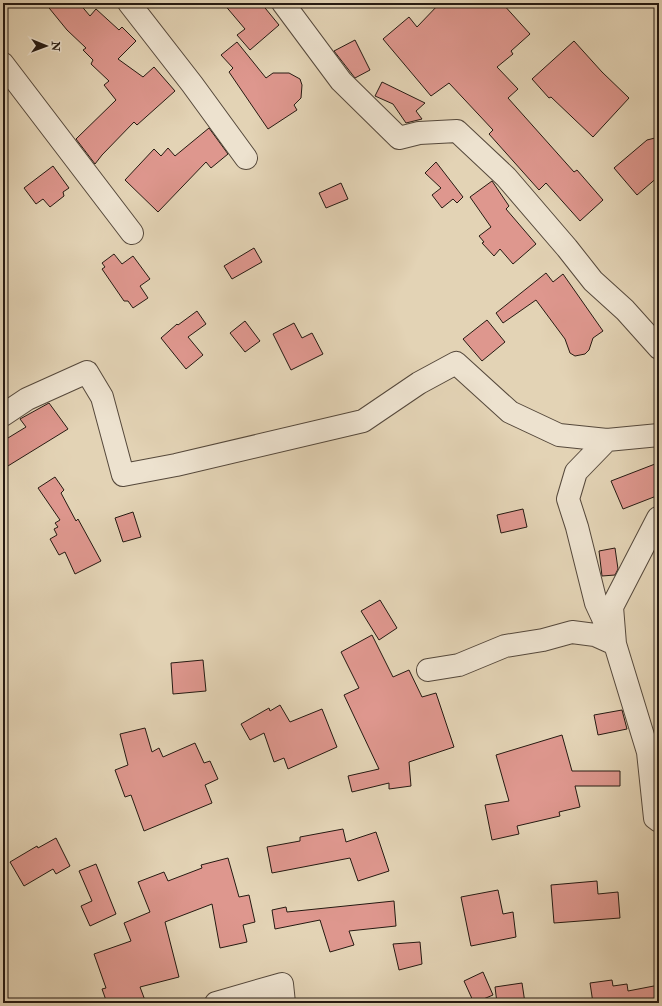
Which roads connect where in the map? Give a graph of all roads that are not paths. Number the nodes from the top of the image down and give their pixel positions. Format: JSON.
{"nodes":[{"id":1,"x":128,"y":3,"type":"edge"},
{"id":2,"x":283,"y":3,"type":"edge"},
{"id":3,"x":3,"y":64,"type":"edge"},
{"id":4,"x":246,"y":158,"type":"dead end"},
{"id":5,"x":132,"y":233,"type":"dead end"},
{"id":6,"x":659,"y":348,"type":"edge"},
{"id":7,"x":3,"y":415,"type":"edge"},
{"id":8,"x":659,"y":435,"type":"edge"},
{"id":9,"x":608,"y":440,"type":"junction"},
{"id":10,"x":658,"y":518,"type":"dead end"},
{"id":11,"x":615,"y":644,"type":"junction"},
{"id":12,"x":428,"y":670,"type":"dead end"},
{"id":13,"x":659,"y":821,"type":"edge"},
{"id":14,"x":216,"y":1003,"type":"edge"},
{"id":15,"x":284,"y":1003,"type":"edge"}],
"edges":[{"from":1,"to":4,"type":"street"},
{"from":2,"to":6,"type":"street"},
{"from":3,"to":5,"type":"street"},
{"from":7,"to":9,"type":"street"},
{"from":8,"to":9,"type":"street"},
{"from":9,"to":11,"type":"street"},
{"from":10,"to":11,"type":"street"},
{"from":11,"to":12,"type":"street"},
{"from":11,"to":13,"type":"street"},
{"from":14,"to":15,"type":"street"}]}
